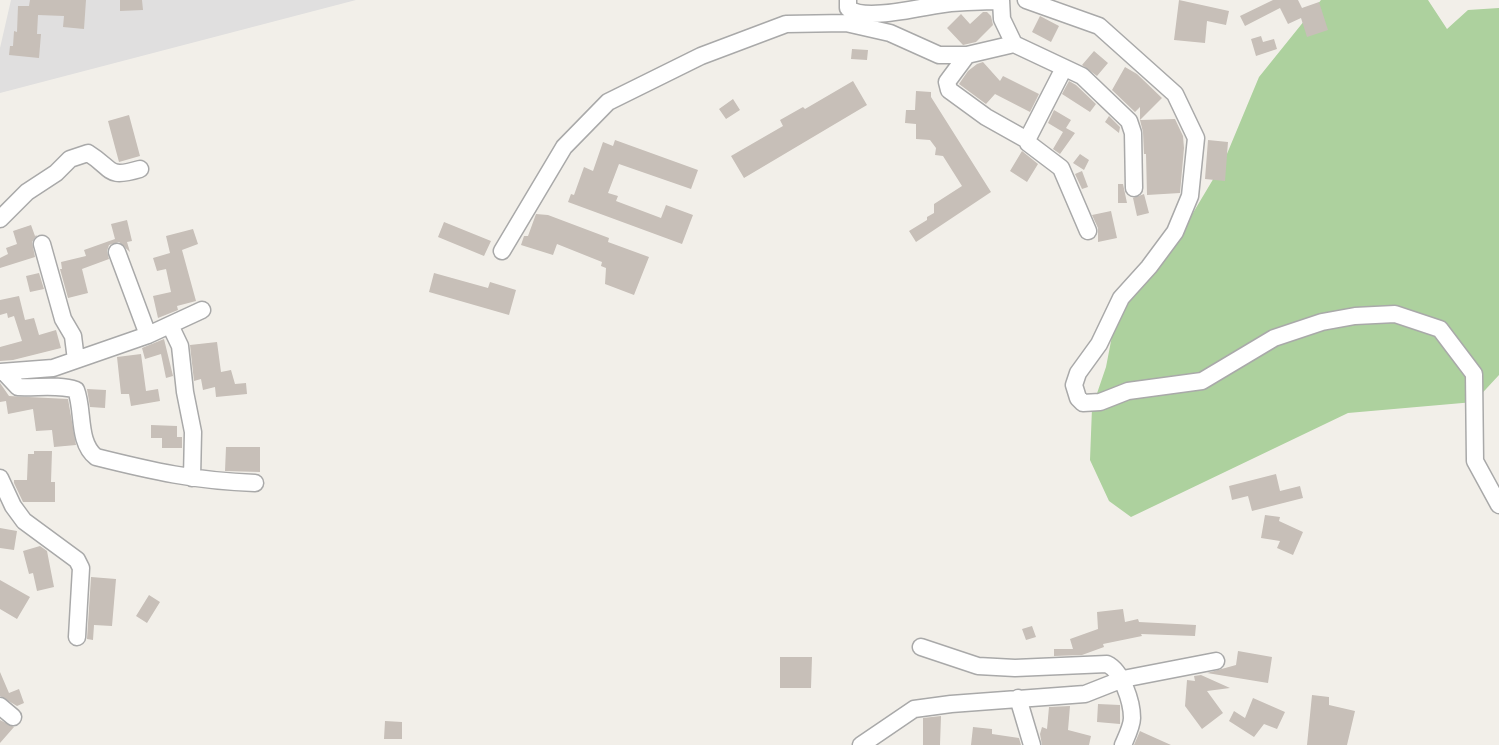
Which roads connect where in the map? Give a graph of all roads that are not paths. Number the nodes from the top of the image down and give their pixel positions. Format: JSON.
{"nodes":[{"id":1,"x":848,"y":0,"type":"edge"},
{"id":2,"x":1001,"y":0,"type":"edge"},
{"id":3,"x":1026,"y":0,"type":"edge"},
{"id":4,"x":1014,"y":44,"type":"junction"},
{"id":5,"x":967,"y":55,"type":"junction"},
{"id":6,"x":1064,"y":68,"type":"junction"},
{"id":7,"x":1027,"y":140,"type":"junction"},
{"id":8,"x":140,"y":169,"type":"dead end"},
{"id":9,"x":1134,"y":188,"type":"dead end"},
{"id":10,"x":0,"y":219,"type":"edge"},
{"id":11,"x":1088,"y":230,"type":"dead end"},
{"id":12,"x":42,"y":244,"type":"dead end"},
{"id":13,"x":502,"y":251,"type":"dead end"},
{"id":14,"x":117,"y":252,"type":"dead end"},
{"id":15,"x":202,"y":310,"type":"dead end"},
{"id":16,"x":170,"y":325,"type":"junction"},
{"id":17,"x":148,"y":335,"type":"junction"},
{"id":18,"x":76,"y":360,"type":"junction"},
{"id":19,"x":2,"y":372,"type":"edge"},
{"id":20,"x":0,"y":478,"type":"edge"},
{"id":21,"x":192,"y":478,"type":"junction"},
{"id":22,"x":254,"y":483,"type":"dead end"},
{"id":23,"x":1499,"y":505,"type":"edge"},
{"id":24,"x":77,"y":638,"type":"dead end"},
{"id":25,"x":921,"y":647,"type":"dead end"},
{"id":26,"x":1216,"y":661,"type":"dead end"},
{"id":27,"x":1123,"y":679,"type":"junction"},
{"id":28,"x":1018,"y":698,"type":"junction"},
{"id":29,"x":861,"y":745,"type":"edge"},
{"id":30,"x":1032,"y":745,"type":"edge"},
{"id":31,"x":1123,"y":745,"type":"edge"}],
"edges":[{"from":1,"to":2,"type":"street"},
{"from":2,"to":4,"type":"street"},
{"from":3,"to":23,"type":"street"},
{"from":4,"to":5,"type":"street"},
{"from":4,"to":6,"type":"street"},
{"from":5,"to":7,"type":"street"},
{"from":5,"to":13,"type":"street"},
{"from":6,"to":7,"type":"street"},
{"from":6,"to":9,"type":"street"},
{"from":7,"to":11,"type":"street"},
{"from":8,"to":10,"type":"street"},
{"from":12,"to":18,"type":"street"},
{"from":14,"to":17,"type":"street"},
{"from":15,"to":16,"type":"street"},
{"from":16,"to":17,"type":"street"},
{"from":16,"to":21,"type":"street"},
{"from":17,"to":18,"type":"street"},
{"from":18,"to":19,"type":"street"},
{"from":19,"to":21,"type":"street"},
{"from":20,"to":24,"type":"street"},
{"from":21,"to":22,"type":"street"},
{"from":25,"to":27,"type":"street"},
{"from":26,"to":27,"type":"street"},
{"from":27,"to":28,"type":"street"},
{"from":27,"to":31,"type":"street"},
{"from":28,"to":29,"type":"street"},
{"from":28,"to":30,"type":"street"}]}
